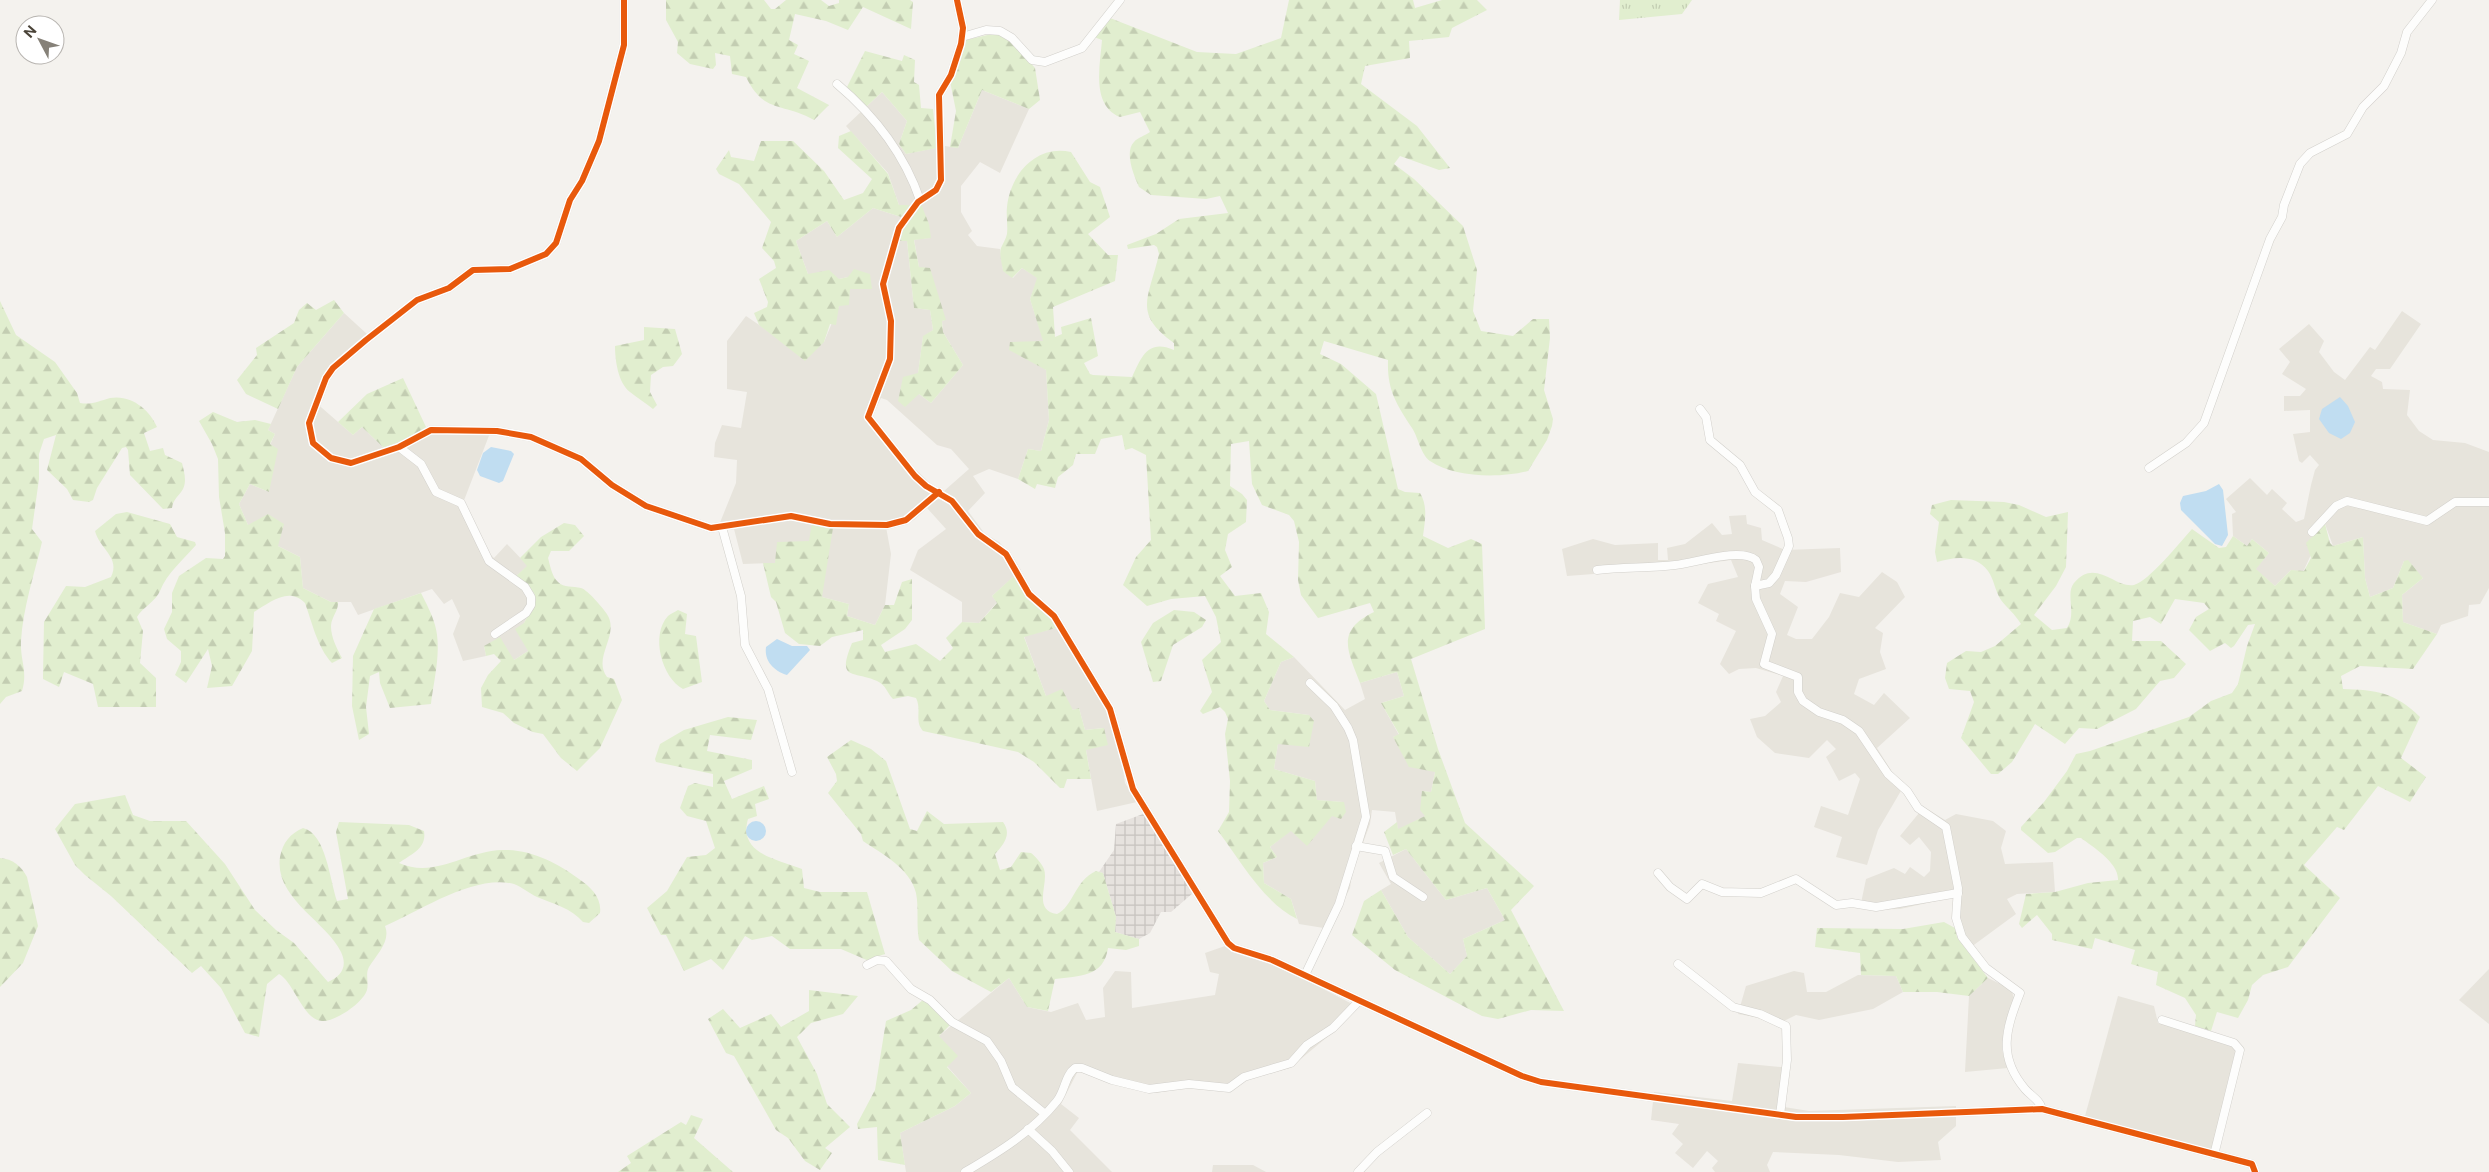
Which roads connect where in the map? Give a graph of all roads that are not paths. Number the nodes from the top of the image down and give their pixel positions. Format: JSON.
{"nodes":[{"id":1,"x":624,"y":0,"type":"edge"},
{"id":2,"x":957,"y":0,"type":"edge"},
{"id":3,"x":1120,"y":0,"type":"edge"},
{"id":4,"x":2432,"y":0,"type":"edge"},
{"id":5,"x":962,"y":37,"type":"junction"},
{"id":6,"x":837,"y":84,"type":"dead end"},
{"id":7,"x":920,"y":200,"type":"junction"},
{"id":8,"x":1700,"y":409,"type":"dead end"},
{"id":9,"x":399,"y":448,"type":"junction"},
{"id":10,"x":2149,"y":468,"type":"dead end"},
{"id":11,"x":939,"y":492,"type":"junction"},
{"id":12,"x":2488,"y":501,"type":"edge"},
{"id":13,"x":722,"y":527,"type":"junction"},
{"id":14,"x":2312,"y":532,"type":"dead end"},
{"id":15,"x":1597,"y":570,"type":"dead end"},
{"id":16,"x":1755,"y":586,"type":"junction"},
{"id":17,"x":495,"y":634,"type":"dead end"},
{"id":18,"x":1310,"y":684,"type":"dead end"},
{"id":19,"x":792,"y":772,"type":"dead end"},
{"id":20,"x":1356,"y":846,"type":"junction"},
{"id":21,"x":1658,"y":873,"type":"dead end"},
{"id":22,"x":1958,"y":893,"type":"junction"},
{"id":23,"x":1423,"y":897,"type":"dead end"},
{"id":24,"x":1678,"y":964,"type":"dead end"},
{"id":25,"x":867,"y":965,"type":"dead end"},
{"id":26,"x":1304,"y":976,"type":"junction"},
{"id":27,"x":1360,"y":1001,"type":"junction"},
{"id":28,"x":2162,"y":1020,"type":"dead end"},
{"id":29,"x":2042,"y":1109,"type":"junction"},
{"id":30,"x":1044,"y":1113,"type":"junction"},
{"id":31,"x":1428,"y":1113,"type":"dead end"},
{"id":32,"x":1780,"y":1115,"type":"junction"},
{"id":33,"x":1028,"y":1129,"type":"junction"},
{"id":34,"x":2214,"y":1155,"type":"junction"},
{"id":35,"x":965,"y":1172,"type":"edge"},
{"id":36,"x":1070,"y":1172,"type":"edge"},
{"id":37,"x":1358,"y":1172,"type":"edge"},
{"id":38,"x":2255,"y":1172,"type":"edge"}],
"edges":[{"from":1,"to":9,"type":"street"},
{"from":2,"to":5,"type":"street"},
{"from":3,"to":5,"type":"street"},
{"from":4,"to":10,"type":"street"},
{"from":5,"to":7,"type":"street"},
{"from":6,"to":7,"type":"street"},
{"from":7,"to":11,"type":"street"},
{"from":8,"to":16,"type":"street"},
{"from":9,"to":13,"type":"street"},
{"from":9,"to":17,"type":"street"},
{"from":11,"to":13,"type":"street"},
{"from":11,"to":26,"type":"street"},
{"from":12,"to":14,"type":"street"},
{"from":13,"to":19,"type":"street"},
{"from":15,"to":16,"type":"street"},
{"from":16,"to":22,"type":"street"},
{"from":18,"to":20,"type":"street"},
{"from":20,"to":23,"type":"street"},
{"from":20,"to":26,"type":"street"},
{"from":21,"to":22,"type":"street"},
{"from":22,"to":29,"type":"street"},
{"from":24,"to":32,"type":"street"},
{"from":25,"to":30,"type":"street"},
{"from":26,"to":27,"type":"street"},
{"from":27,"to":30,"type":"street"},
{"from":27,"to":32,"type":"street"},
{"from":28,"to":34,"type":"street"},
{"from":29,"to":32,"type":"street"},
{"from":29,"to":34,"type":"street"},
{"from":30,"to":33,"type":"street"},
{"from":31,"to":37,"type":"street"},
{"from":33,"to":35,"type":"street"},
{"from":33,"to":36,"type":"street"},
{"from":34,"to":38,"type":"street"}]}
